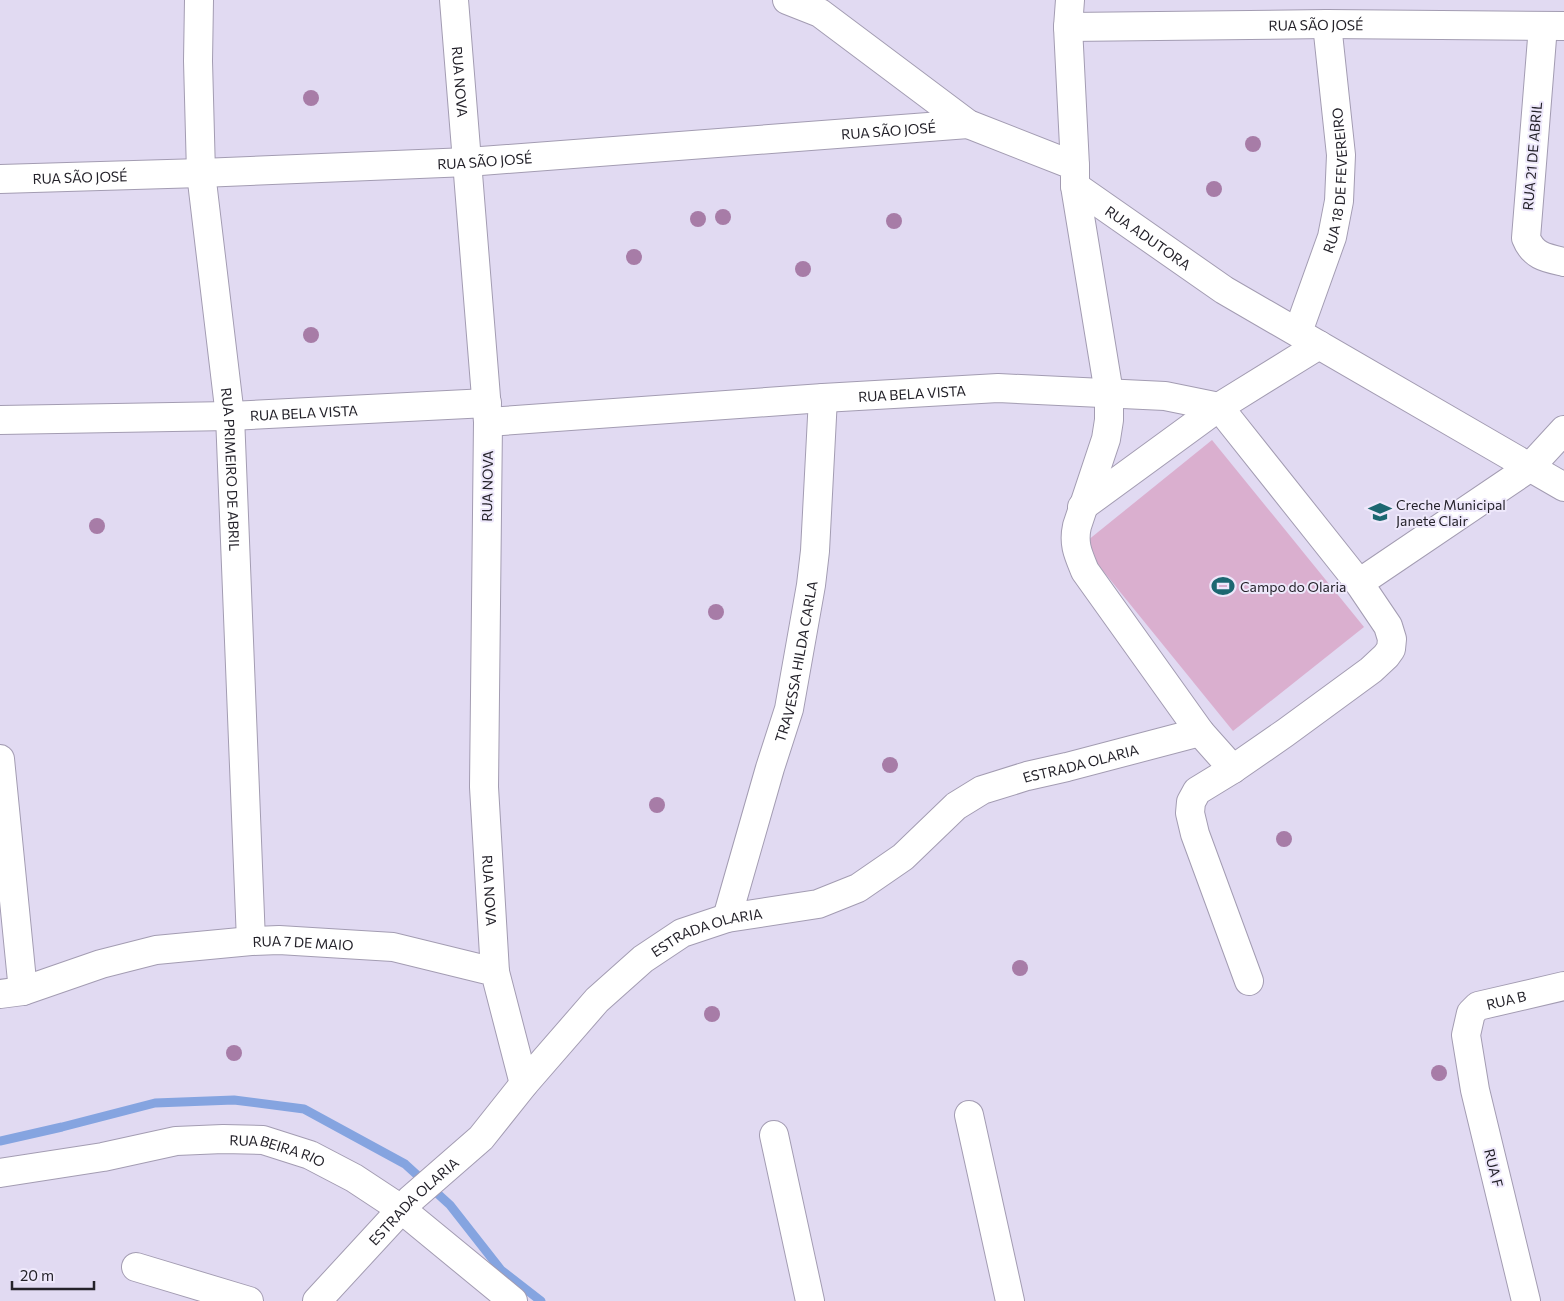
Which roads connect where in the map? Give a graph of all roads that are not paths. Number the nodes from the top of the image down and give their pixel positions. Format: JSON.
{"nodes":[{"id":1,"x":199,"y":0,"type":"edge"},
{"id":2,"x":454,"y":0,"type":"edge"},
{"id":3,"x":787,"y":0,"type":"edge"},
{"id":4,"x":1070,"y":0,"type":"edge"},
{"id":5,"x":1327,"y":24,"type":"junction"},
{"id":6,"x":1553,"y":26,"type":"edge"},
{"id":7,"x":1068,"y":27,"type":"junction"},
{"id":8,"x":968,"y":124,"type":"junction"},
{"id":9,"x":468,"y":162,"type":"junction"},
{"id":10,"x":201,"y":173,"type":"junction"},
{"id":11,"x":1075,"y":176,"type":"junction"},
{"id":12,"x":0,"y":179,"type":"edge"},
{"id":13,"x":1564,"y":262,"type":"edge"},
{"id":14,"x":1309,"y":339,"type":"junction"},
{"id":15,"x":1109,"y":393,"type":"junction"},
{"id":16,"x":823,"y":398,"type":"junction"},
{"id":17,"x":1218,"y":407,"type":"junction"},
{"id":18,"x":487,"y":412,"type":"junction"},
{"id":19,"x":230,"y":416,"type":"junction"},
{"id":20,"x":0,"y":420,"type":"edge"},
{"id":21,"x":1564,"y":430,"type":"edge"},
{"id":22,"x":1529,"y":468,"type":"junction"},
{"id":23,"x":1564,"y":487,"type":"edge"},
{"id":24,"x":1082,"y":507,"type":"junction"},
{"id":25,"x":1359,"y":584,"type":"junction"},
{"id":26,"x":1200,"y":732,"type":"junction"},
{"id":27,"x":0,"y":759,"type":"edge"},
{"id":28,"x":1233,"y":769,"type":"junction"},
{"id":29,"x":727,"y":918,"type":"junction"},
{"id":30,"x":251,"y":941,"type":"junction"},
{"id":31,"x":495,"y":972,"type":"junction"},
{"id":32,"x":1249,"y":981,"type":"dead end"},
{"id":33,"x":1564,"y":986,"type":"edge"},
{"id":34,"x":12,"y":992,"type":"edge"},
{"id":35,"x":1466,"y":1035,"type":"joint"},
{"id":36,"x":524,"y":1084,"type":"junction"},
{"id":37,"x":969,"y":1115,"type":"dead end"},
{"id":38,"x":774,"y":1135,"type":"dead end"},
{"id":39,"x":0,"y":1173,"type":"edge"},
{"id":40,"x":406,"y":1204,"type":"junction"},
{"id":41,"x":136,"y":1267,"type":"dead end"},
{"id":42,"x":249,"y":1301,"type":"edge"},
{"id":43,"x":317,"y":1301,"type":"edge"},
{"id":44,"x":513,"y":1301,"type":"edge"},
{"id":45,"x":810,"y":1301,"type":"edge"},
{"id":46,"x":1010,"y":1301,"type":"edge"},
{"id":47,"x":1526,"y":1301,"type":"edge"}],
"edges":[{"from":1,"to":10,"type":"street","name":"RUA PRIMEIRO DE ABRIL"},
{"from":2,"to":9,"type":"street","name":"RUA NOVA"},
{"from":3,"to":8,"type":"street","name":"RUA ADUTORA"},
{"from":4,"to":7,"type":"street"},
{"from":5,"to":6,"type":"street","name":"RUA SÃO JOSÉ"},
{"from":5,"to":7,"type":"street","name":"RUA SÃO JOSÉ"},
{"from":5,"to":14,"type":"street","name":"RUA 18 DE FEVEREIRO"},
{"from":6,"to":13,"type":"street","name":"RUA 21 DE ABRIL"},
{"from":7,"to":11,"type":"street"},
{"from":8,"to":9,"type":"street","name":"RUA SÃO JOSÉ"},
{"from":8,"to":11,"type":"street","name":"RUA ADUTORA"},
{"from":9,"to":10,"type":"street","name":"RUA SÃO JOSÉ"},
{"from":9,"to":18,"type":"street","name":"RUA NOVA"},
{"from":10,"to":12,"type":"street","name":"RUA SÃO JOSÉ"},
{"from":10,"to":19,"type":"street","name":"RUA PRIMEIRO DE ABRIL"},
{"from":11,"to":14,"type":"street","name":"RUA ADUTORA"},
{"from":11,"to":15,"type":"street"},
{"from":14,"to":17,"type":"street"},
{"from":14,"to":22,"type":"street","name":"RUA ADUTORA"},
{"from":15,"to":16,"type":"street","name":"RUA BELA VISTA"},
{"from":15,"to":17,"type":"street","name":"RUA BELA VISTA"},
{"from":15,"to":24,"type":"street"},
{"from":16,"to":18,"type":"street","name":"RUA BELA VISTA"},
{"from":16,"to":29,"type":"street","name":"TRAVESSA HILDA CARLA"},
{"from":17,"to":24,"type":"street"},
{"from":17,"to":25,"type":"street"},
{"from":18,"to":19,"type":"street","name":"RUA BELA VISTA"},
{"from":18,"to":31,"type":"street","name":"RUA NOVA"},
{"from":19,"to":20,"type":"street","name":"RUA BELA VISTA"},
{"from":19,"to":30,"type":"street","name":"RUA PRIMEIRO DE ABRIL"},
{"from":21,"to":22,"type":"street"},
{"from":22,"to":23,"type":"street","name":"RUA ADUTORA"},
{"from":22,"to":25,"type":"street"},
{"from":24,"to":26,"type":"street"},
{"from":25,"to":28,"type":"street"},
{"from":26,"to":28,"type":"street"},
{"from":26,"to":29,"type":"street","name":"ESTRADA OLARIA"},
{"from":27,"to":34,"type":"street"},
{"from":28,"to":32,"type":"street"},
{"from":29,"to":36,"type":"street","name":"ESTRADA OLARIA"},
{"from":30,"to":31,"type":"street","name":"RUA 7 DE MAIO"},
{"from":30,"to":34,"type":"street","name":"RUA 7 DE MAIO"},
{"from":31,"to":36,"type":"street"},
{"from":33,"to":35,"type":"street","name":"RUA B"},
{"from":35,"to":47,"type":"street","name":"RUA F"},
{"from":36,"to":40,"type":"street","name":"ESTRADA OLARIA"},
{"from":37,"to":46,"type":"street"},
{"from":38,"to":45,"type":"street"},
{"from":39,"to":40,"type":"street","name":"RUA BEIRA RIO"},
{"from":40,"to":43,"type":"street","name":"ESTRADA OLARIA"},
{"from":40,"to":44,"type":"street","name":"RUA BEIRA RIO"},
{"from":41,"to":42,"type":"street"}]}
